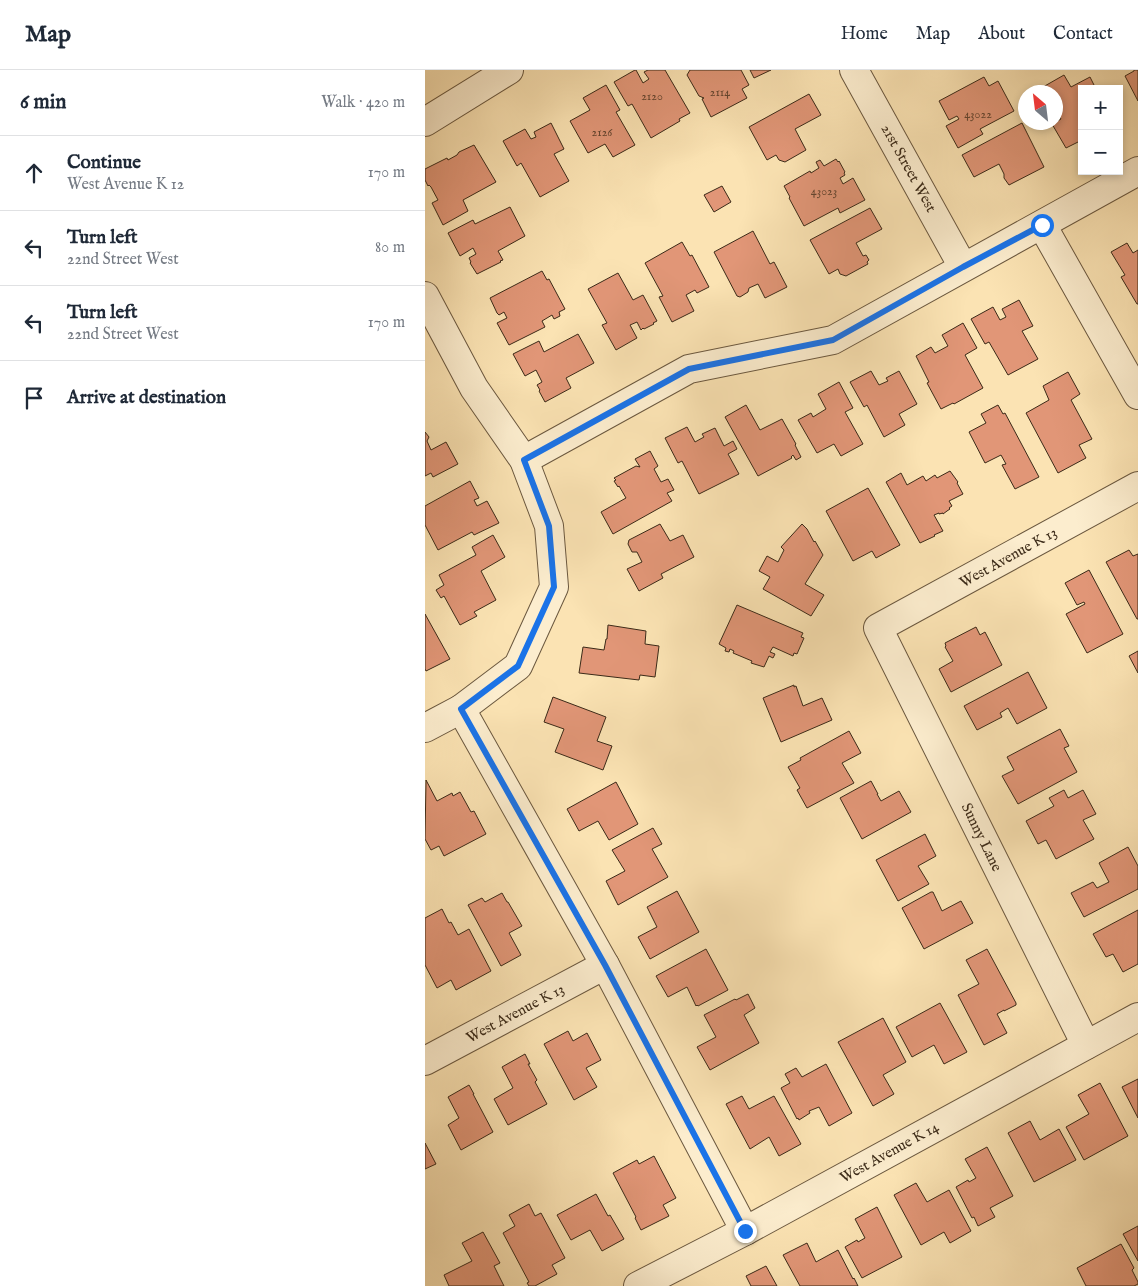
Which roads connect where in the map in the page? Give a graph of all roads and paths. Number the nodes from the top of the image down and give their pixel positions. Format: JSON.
{"nodes":[{"id":1,"x":509,"y":70,"type":"edge"},
{"id":2,"x":854,"y":70,"type":"edge"},
{"id":3,"x":425,"y":122,"type":"edge"},
{"id":4,"x":1138,"y":172,"type":"edge"},
{"id":5,"x":1042,"y":225,"type":"junction"},
{"id":6,"x":963,"y":267,"type":"junction"},
{"id":7,"x":425,"y":296,"type":"edge"},
{"id":8,"x":1138,"y":395,"type":"edge"},
{"id":9,"x":524,"y":460,"type":"junction"},
{"id":10,"x":1138,"y":486,"type":"edge"},
{"id":11,"x":879,"y":628,"type":"joint"},
{"id":12,"x":461,"y":709,"type":"junction"},
{"id":13,"x":425,"y":728,"type":"edge"},
{"id":14,"x":605,"y":965,"type":"junction"},
{"id":15,"x":1138,"y":1017,"type":"edge"},
{"id":16,"x":1086,"y":1045,"type":"junction"},
{"id":17,"x":425,"y":1062,"type":"edge"},
{"id":18,"x":745,"y":1231,"type":"junction"},
{"id":19,"x":638,"y":1286,"type":"edge"}],
"edges":[{"from":1,"to":3,"type":"street"},
{"from":2,"to":6,"type":"street","name":"21st Street West"},
{"from":4,"to":5,"type":"street"},
{"from":5,"to":6,"type":"street"},
{"from":5,"to":8,"type":"street"},
{"from":6,"to":9,"type":"street"},
{"from":7,"to":9,"type":"street"},
{"from":9,"to":12,"type":"street"},
{"from":10,"to":11,"type":"street","name":"West Avenue K 13"},
{"from":11,"to":16,"type":"street","name":"Sunny Lane"},
{"from":12,"to":13,"type":"street"},
{"from":12,"to":14,"type":"street"},
{"from":14,"to":17,"type":"street","name":"West Avenue K 13"},
{"from":14,"to":18,"type":"street"},
{"from":15,"to":16,"type":"street","name":"West Avenue K 14"},
{"from":16,"to":18,"type":"street","name":"West Avenue K 14"},
{"from":18,"to":19,"type":"street","name":"West Avenue K 14"}]}
